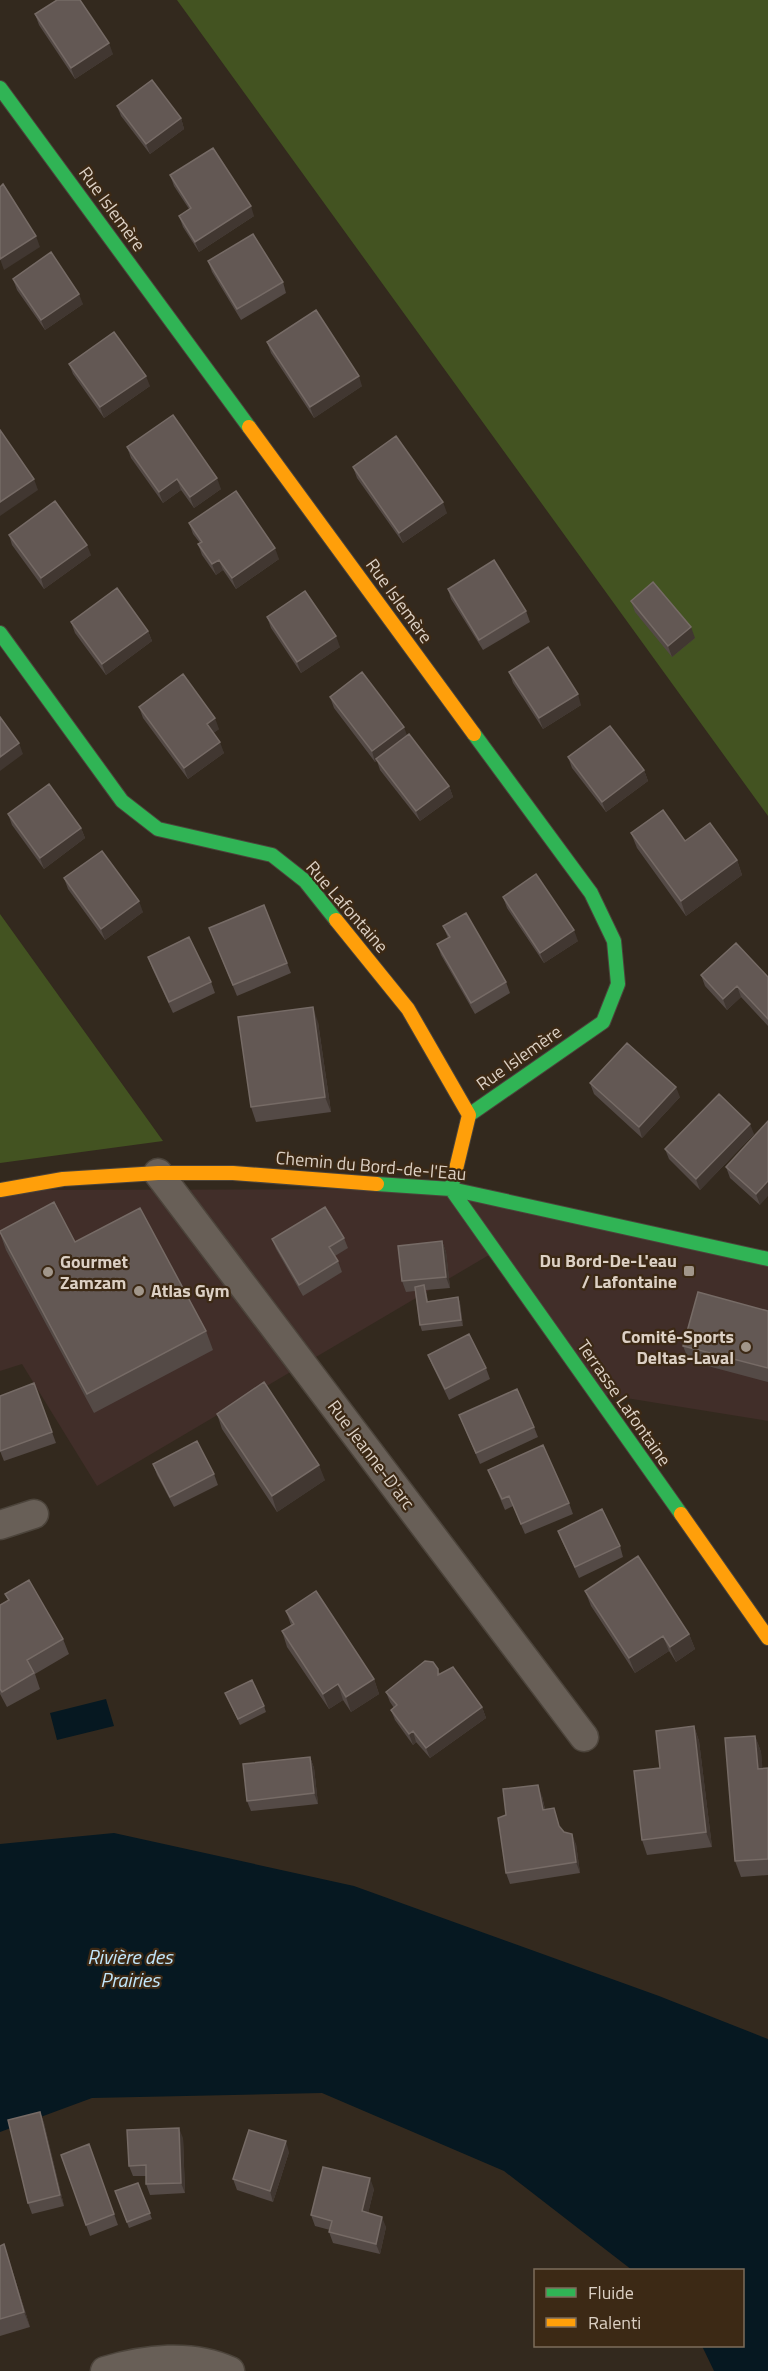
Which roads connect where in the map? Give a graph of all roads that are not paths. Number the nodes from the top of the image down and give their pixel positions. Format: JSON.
{"nodes":[{"id":1,"x":0,"y":88,"type":"edge"},
{"id":2,"x":0,"y":633,"type":"edge"},
{"id":3,"x":469,"y":1115,"type":"junction"},
{"id":4,"x":158,"y":1173,"type":"junction"},
{"id":5,"x":452,"y":1189,"type":"junction"},
{"id":6,"x":0,"y":1190,"type":"edge"},
{"id":7,"x":768,"y":1259,"type":"edge"},
{"id":8,"x":34,"y":1514,"type":"dead end"},
{"id":9,"x":0,"y":1525,"type":"edge"},
{"id":10,"x":768,"y":1638,"type":"edge"},
{"id":11,"x":584,"y":1737,"type":"dead end"},
{"id":12,"x":105,"y":2371,"type":"edge"},
{"id":13,"x":230,"y":2371,"type":"edge"}],
"edges":[{"from":1,"to":3,"type":"street","name":"Rue Islemère"},
{"from":2,"to":3,"type":"street","name":"Rue Lafontaine"},
{"from":3,"to":5,"type":"street"},
{"from":4,"to":5,"type":"street","name":"Chemin du Bord-de-l'Eau"},
{"from":4,"to":6,"type":"street","name":"Chemin du Bord-de-l'Eau"},
{"from":4,"to":11,"type":"street","name":"Rue Jeanne-D'arc"},
{"from":5,"to":7,"type":"street","name":"Chemin du Bord-de-l'Eau"},
{"from":5,"to":10,"type":"street","name":"Terrasse Lafontaine"},
{"from":8,"to":9,"type":"street"},
{"from":12,"to":13,"type":"street"}]}
